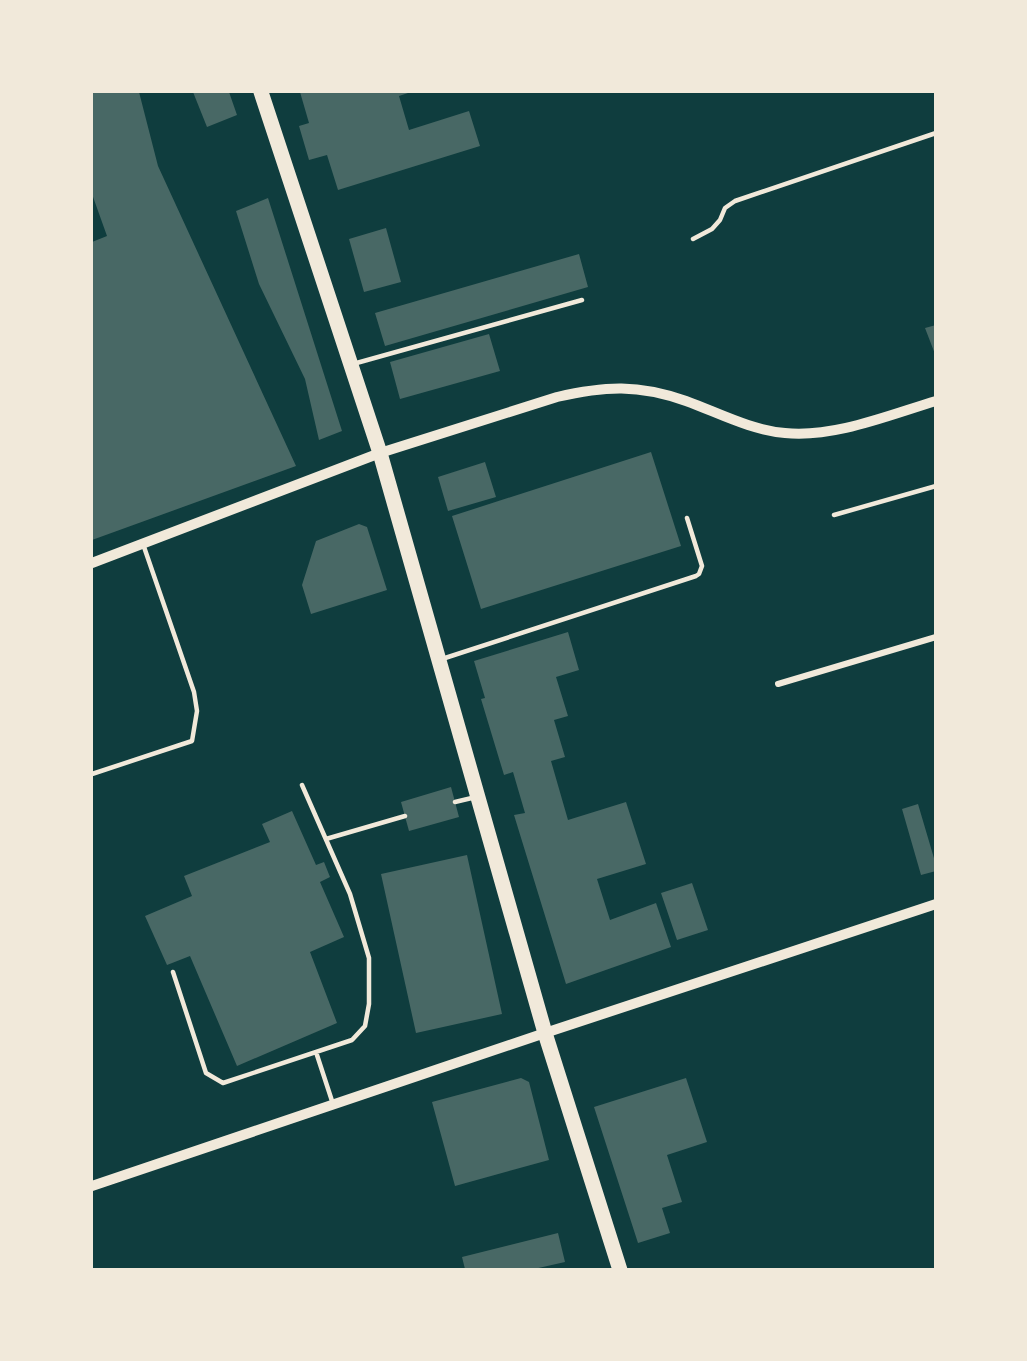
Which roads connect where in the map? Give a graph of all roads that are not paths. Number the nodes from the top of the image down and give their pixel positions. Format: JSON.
{"nodes":[{"id":1,"x":261,"y":92,"type":"edge"},
{"id":2,"x":936,"y":133,"type":"edge"},
{"id":3,"x":693,"y":239,"type":"dead end"},
{"id":4,"x":582,"y":300,"type":"dead end"},
{"id":5,"x":351,"y":364,"type":"junction"},
{"id":6,"x":936,"y":401,"type":"edge"},
{"id":7,"x":380,"y":453,"type":"junction"},
{"id":8,"x":936,"y":486,"type":"edge"},
{"id":9,"x":834,"y":515,"type":"dead end"},
{"id":10,"x":687,"y":518,"type":"dead end"},
{"id":11,"x":143,"y":544,"type":"junction"},
{"id":12,"x":92,"y":563,"type":"edge"},
{"id":13,"x":936,"y":637,"type":"edge"},
{"id":14,"x":439,"y":660,"type":"junction"},
{"id":15,"x":778,"y":684,"type":"dead end"},
{"id":16,"x":92,"y":774,"type":"edge"},
{"id":17,"x":302,"y":785,"type":"dead end"},
{"id":18,"x":478,"y":796,"type":"junction"},
{"id":19,"x":455,"y":802,"type":"dead end"},
{"id":20,"x":405,"y":816,"type":"dead end"},
{"id":21,"x":326,"y":839,"type":"junction"},
{"id":22,"x":936,"y":904,"type":"edge"},
{"id":23,"x":172,"y":972,"type":"dead end"},
{"id":24,"x":545,"y":1033,"type":"junction"},
{"id":25,"x":316,"y":1052,"type":"junction"},
{"id":26,"x":333,"y":1104,"type":"junction"},
{"id":27,"x":92,"y":1186,"type":"edge"},
{"id":28,"x":620,"y":1269,"type":"edge"}],
"edges":[{"from":1,"to":5,"type":"main road"},
{"from":2,"to":3,"type":"lane"},
{"from":4,"to":5,"type":"lane"},
{"from":5,"to":7,"type":"main road"},
{"from":6,"to":7,"type":"street"},
{"from":7,"to":11,"type":"street"},
{"from":7,"to":14,"type":"main road"},
{"from":8,"to":9,"type":"lane"},
{"from":10,"to":14,"type":"lane"},
{"from":11,"to":12,"type":"street"},
{"from":11,"to":16,"type":"lane"},
{"from":13,"to":15,"type":"street"},
{"from":14,"to":18,"type":"main road"},
{"from":17,"to":21,"type":"lane"},
{"from":18,"to":19,"type":"lane"},
{"from":18,"to":24,"type":"main road"},
{"from":20,"to":21,"type":"lane"},
{"from":21,"to":25,"type":"lane"},
{"from":22,"to":24,"type":"street"},
{"from":23,"to":25,"type":"lane"},
{"from":24,"to":26,"type":"street"},
{"from":24,"to":28,"type":"main road"},
{"from":25,"to":26,"type":"lane"},
{"from":26,"to":27,"type":"street"}]}
